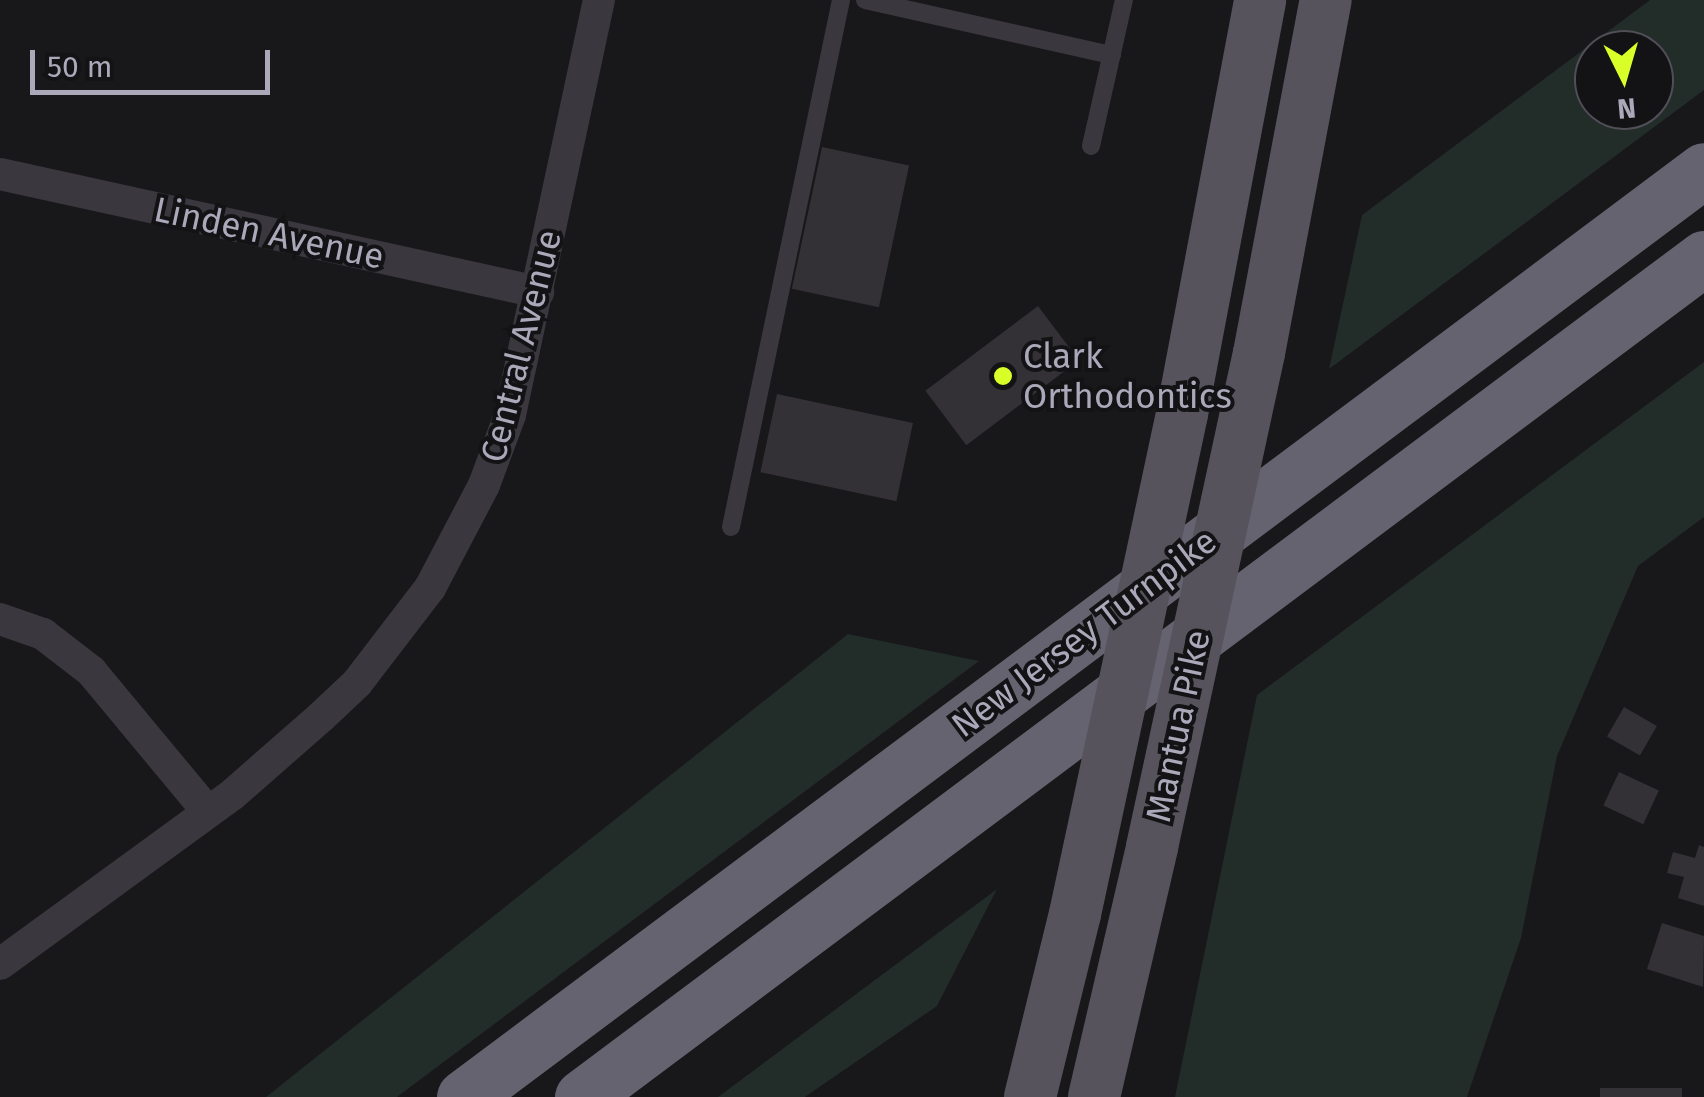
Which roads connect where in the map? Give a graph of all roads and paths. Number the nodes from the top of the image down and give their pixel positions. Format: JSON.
{"nodes":[{"id":1,"x":599,"y":0,"type":"edge"},
{"id":2,"x":841,"y":0,"type":"edge"},
{"id":3,"x":865,"y":0,"type":"edge"},
{"id":4,"x":1124,"y":0,"type":"edge"},
{"id":5,"x":1260,"y":0,"type":"edge"},
{"id":6,"x":1326,"y":0,"type":"edge"},
{"id":7,"x":1112,"y":55,"type":"junction"},
{"id":8,"x":1091,"y":146,"type":"dead end"},
{"id":9,"x":1704,"y":170,"type":"edge"},
{"id":10,"x":0,"y":174,"type":"edge"},
{"id":11,"x":1704,"y":258,"type":"edge"},
{"id":12,"x":538,"y":292,"type":"junction"},
{"id":13,"x":730,"y":527,"type":"dead end"},
{"id":14,"x":0,"y":619,"type":"edge"},
{"id":15,"x":208,"y":812,"type":"junction"},
{"id":16,"x":0,"y":964,"type":"edge"},
{"id":17,"x":464,"y":1097,"type":"edge"},
{"id":18,"x":582,"y":1097,"type":"edge"},
{"id":19,"x":1030,"y":1097,"type":"edge"},
{"id":20,"x":1094,"y":1097,"type":"edge"}],
"edges":[{"from":1,"to":12,"type":"street","name":"Central Avenue"},
{"from":2,"to":13,"type":"lane"},
{"from":3,"to":7,"type":"lane"},
{"from":4,"to":7,"type":"lane"},
{"from":5,"to":19,"type":"main road","name":"Mantua Pike","bridge":true},
{"from":6,"to":20,"type":"main road","name":"Mantua Pike","bridge":true},
{"from":7,"to":8,"type":"lane"},
{"from":9,"to":17,"type":"highway","name":"New Jersey Turnpike"},
{"from":10,"to":12,"type":"street","name":"Linden Avenue"},
{"from":11,"to":18,"type":"highway","name":"New Jersey Turnpike"},
{"from":12,"to":15,"type":"street","name":"Central Avenue"},
{"from":14,"to":15,"type":"street"},
{"from":15,"to":16,"type":"street","name":"Central Avenue"}]}
